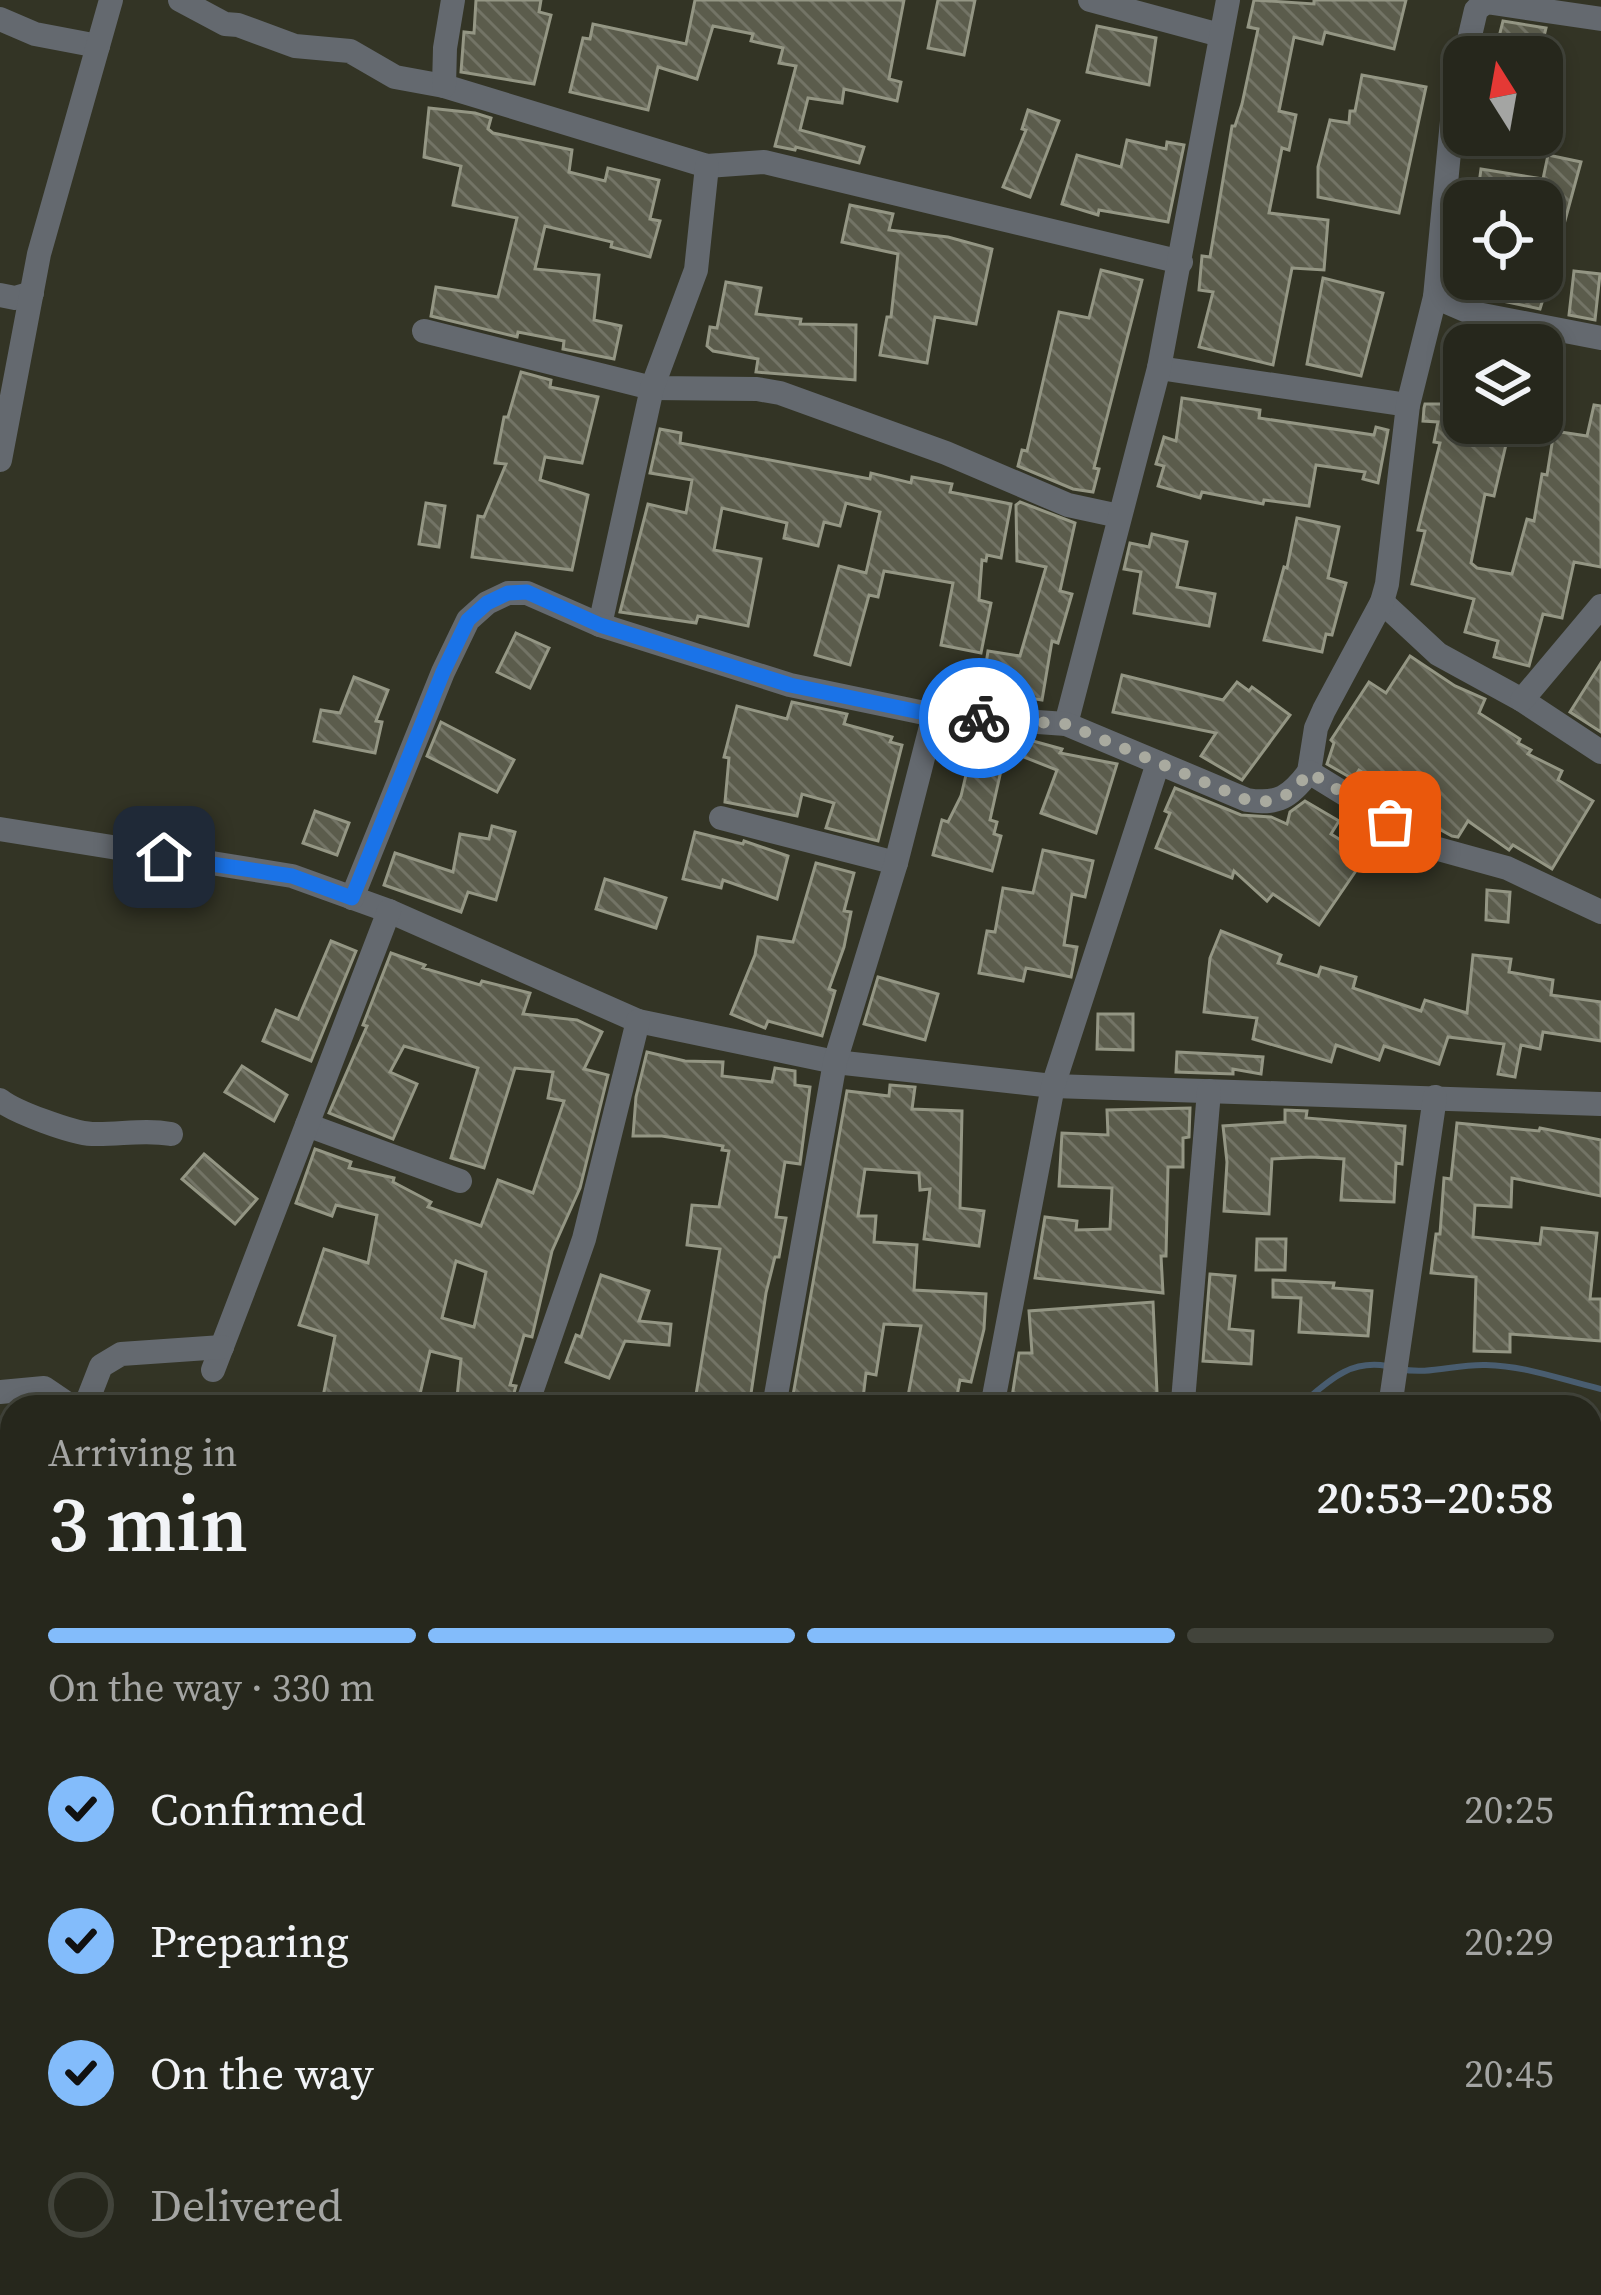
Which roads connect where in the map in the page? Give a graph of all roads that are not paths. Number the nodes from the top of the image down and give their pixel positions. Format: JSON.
{"nodes":[{"id":1,"x":111,"y":0,"type":"edge"},
{"id":2,"x":180,"y":0,"type":"edge"},
{"id":3,"x":453,"y":0,"type":"edge"},
{"id":4,"x":1090,"y":0,"type":"edge"},
{"id":5,"x":1228,"y":0,"type":"edge"},
{"id":6,"x":0,"y":19,"type":"edge"},
{"id":7,"x":1601,"y":19,"type":"edge"},
{"id":8,"x":1220,"y":35,"type":"junction"},
{"id":9,"x":1470,"y":36,"type":"edge"},
{"id":10,"x":98,"y":46,"type":"junction"},
{"id":11,"x":444,"y":86,"type":"junction"},
{"id":12,"x":1449,"y":156,"type":"edge"},
{"id":13,"x":707,"y":166,"type":"junction"},
{"id":14,"x":1181,"y":262,"type":"junction"},
{"id":15,"x":32,"y":293,"type":"junction"},
{"id":16,"x":0,"y":295,"type":"edge"},
{"id":17,"x":1435,"y":297,"type":"junction"},
{"id":18,"x":424,"y":331,"type":"dead end"},
{"id":19,"x":1601,"y":338,"type":"edge"},
{"id":20,"x":1159,"y":368,"type":"junction"},
{"id":21,"x":652,"y":388,"type":"junction"},
{"id":22,"x":1408,"y":405,"type":"junction"},
{"id":23,"x":0,"y":460,"type":"edge"},
{"id":24,"x":1119,"y":516,"type":"junction"},
{"id":25,"x":1382,"y":602,"type":"junction"},
{"id":26,"x":1601,"y":606,"type":"edge"},
{"id":27,"x":600,"y":625,"type":"junction"},
{"id":28,"x":1522,"y":700,"type":"junction"},
{"id":29,"x":934,"y":715,"type":"junction"},
{"id":30,"x":1066,"y":724,"type":"junction"},
{"id":31,"x":1601,"y":752,"type":"edge"},
{"id":32,"x":1157,"y":763,"type":"junction"},
{"id":33,"x":1309,"y":772,"type":"junction"},
{"id":34,"x":721,"y":818,"type":"dead end"},
{"id":35,"x":0,"y":830,"type":"edge"},
{"id":36,"x":896,"y":863,"type":"junction"},
{"id":37,"x":352,"y":898,"type":"junction"},
{"id":38,"x":389,"y":911,"type":"junction"},
{"id":39,"x":1601,"y":912,"type":"edge"},
{"id":40,"x":638,"y":1022,"type":"junction"},
{"id":41,"x":835,"y":1062,"type":"junction"},
{"id":42,"x":1053,"y":1087,"type":"junction"},
{"id":43,"x":1209,"y":1091,"type":"junction"},
{"id":44,"x":1435,"y":1097,"type":"junction"},
{"id":45,"x":0,"y":1100,"type":"edge"},
{"id":46,"x":1601,"y":1103,"type":"edge"},
{"id":47,"x":307,"y":1125,"type":"junction"},
{"id":48,"x":170,"y":1134,"type":"dead end"},
{"id":49,"x":460,"y":1181,"type":"dead end"},
{"id":50,"x":0,"y":1392,"type":"edge"},
{"id":51,"x":54,"y":1395,"type":"edge"},
{"id":52,"x":89,"y":1395,"type":"edge"},
{"id":53,"x":530,"y":1395,"type":"edge"},
{"id":54,"x":777,"y":1395,"type":"edge"},
{"id":55,"x":994,"y":1395,"type":"edge"},
{"id":56,"x":1184,"y":1395,"type":"edge"},
{"id":57,"x":1392,"y":1395,"type":"edge"}],
"edges":[{"from":1,"to":10,"type":"street"},
{"from":2,"to":11,"type":"street"},
{"from":3,"to":11,"type":"street"},
{"from":4,"to":8,"type":"street"},
{"from":5,"to":8,"type":"street"},
{"from":6,"to":10,"type":"street"},
{"from":7,"to":9,"type":"street"},
{"from":8,"to":14,"type":"street"},
{"from":10,"to":15,"type":"street"},
{"from":11,"to":13,"type":"street"},
{"from":12,"to":17,"type":"street"},
{"from":13,"to":14,"type":"street"},
{"from":13,"to":21,"type":"street"},
{"from":14,"to":20,"type":"street"},
{"from":15,"to":16,"type":"street"},
{"from":15,"to":23,"type":"street"},
{"from":17,"to":19,"type":"street"},
{"from":17,"to":22,"type":"street"},
{"from":18,"to":21,"type":"street"},
{"from":20,"to":22,"type":"street"},
{"from":20,"to":24,"type":"street"},
{"from":21,"to":24,"type":"street"},
{"from":21,"to":27,"type":"street"},
{"from":22,"to":25,"type":"street"},
{"from":24,"to":30,"type":"street"},
{"from":25,"to":28,"type":"street"},
{"from":25,"to":33,"type":"street"},
{"from":26,"to":28,"type":"street"},
{"from":27,"to":29,"type":"street"},
{"from":27,"to":37,"type":"street"},
{"from":28,"to":31,"type":"street"},
{"from":29,"to":30,"type":"street"},
{"from":29,"to":36,"type":"street"},
{"from":30,"to":32,"type":"street"},
{"from":32,"to":33,"type":"street"},
{"from":32,"to":42,"type":"street"},
{"from":33,"to":39,"type":"street"},
{"from":34,"to":36,"type":"street"},
{"from":35,"to":37,"type":"street"},
{"from":36,"to":41,"type":"street"},
{"from":37,"to":38,"type":"street"},
{"from":38,"to":40,"type":"street"},
{"from":38,"to":47,"type":"street"},
{"from":40,"to":41,"type":"street"},
{"from":40,"to":53,"type":"street"},
{"from":41,"to":42,"type":"street"},
{"from":41,"to":54,"type":"street"},
{"from":42,"to":43,"type":"street"},
{"from":42,"to":55,"type":"street"},
{"from":43,"to":44,"type":"street"},
{"from":43,"to":56,"type":"street"},
{"from":44,"to":46,"type":"street"},
{"from":44,"to":57,"type":"street"},
{"from":45,"to":48,"type":"street"},
{"from":47,"to":49,"type":"street"},
{"from":47,"to":52,"type":"street"},
{"from":50,"to":51,"type":"street"}]}
